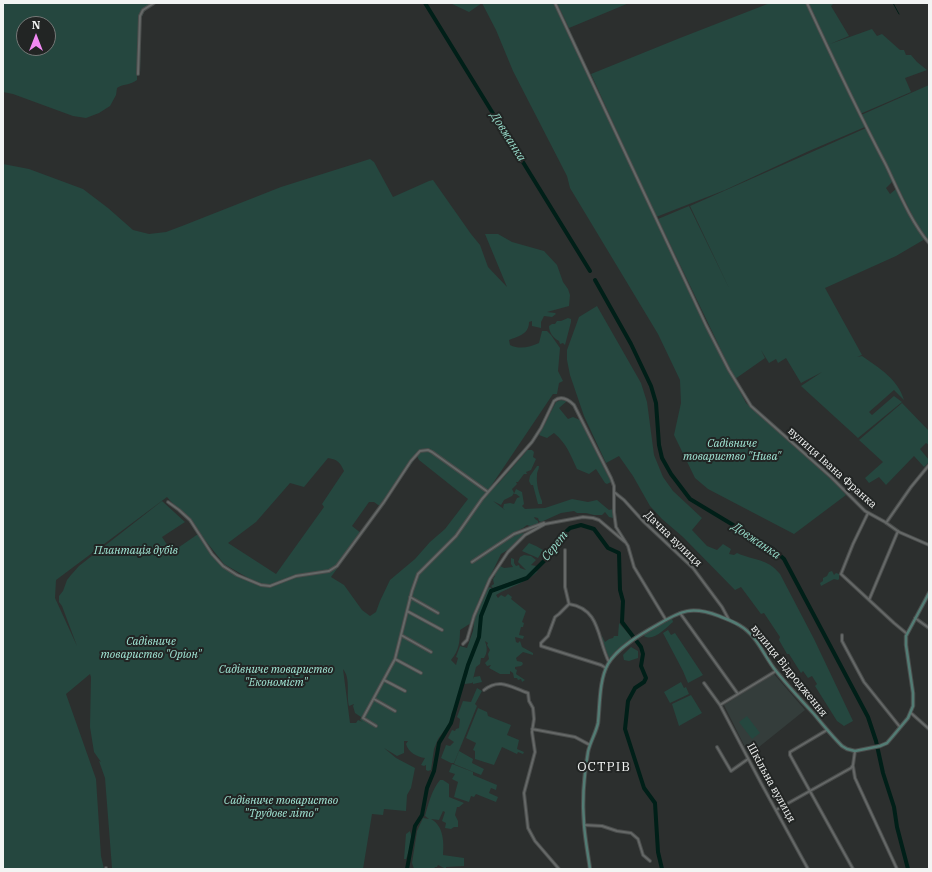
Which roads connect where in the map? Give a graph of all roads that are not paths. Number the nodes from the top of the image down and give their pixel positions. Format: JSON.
{"nodes":[{"id":1,"x":154,"y":3,"type":"edge"},
{"id":2,"x":555,"y":3,"type":"edge"},
{"id":3,"x":807,"y":3,"type":"edge"},
{"id":4,"x":138,"y":74,"type":"dead end"},
{"id":5,"x":929,"y":243,"type":"edge"},
{"id":6,"x":929,"y":465,"type":"edge"},
{"id":7,"x":488,"y":492,"type":"junction"},
{"id":8,"x":614,"y":492,"type":"junction"},
{"id":9,"x":168,"y":502,"type":"dead end"},
{"id":10,"x":868,"y":513,"type":"junction"},
{"id":11,"x":548,"y":523,"type":"junction"},
{"id":12,"x":886,"y":523,"type":"junction"},
{"id":13,"x":898,"y":531,"type":"junction"},
{"id":14,"x":625,"y":542,"type":"junction"},
{"id":15,"x":929,"y":546,"type":"edge"},
{"id":16,"x":565,"y":550,"type":"dead end"},
{"id":17,"x":472,"y":562,"type":"dead end"},
{"id":18,"x":929,"y":593,"type":"edge"},
{"id":19,"x":410,"y":598,"type":"junction"},
{"id":20,"x":869,"y":600,"type":"junction"},
{"id":21,"x":569,"y":604,"type":"junction"},
{"id":22,"x":407,"y":611,"type":"junction"},
{"id":23,"x":438,"y":613,"type":"dead end"},
{"id":24,"x":680,"y":613,"type":"junction"},
{"id":25,"x":915,"y":618,"type":"junction"},
{"id":26,"x":666,"y":620,"type":"junction"},
{"id":27,"x":729,"y":620,"type":"junction"},
{"id":28,"x":929,"y":628,"type":"edge"},
{"id":29,"x":442,"y":630,"type":"dead end"},
{"id":30,"x":906,"y":633,"type":"junction"},
{"id":31,"x":401,"y":635,"type":"junction"},
{"id":32,"x":842,"y":635,"type":"dead end"},
{"id":33,"x":464,"y":644,"type":"dead end"},
{"id":34,"x":431,"y":652,"type":"dead end"},
{"id":35,"x":394,"y":659,"type":"junction"},
{"id":36,"x":609,"y":662,"type":"junction"},
{"id":37,"x":606,"y":668,"type":"junction"},
{"id":38,"x":776,"y":671,"type":"junction"},
{"id":39,"x":421,"y":673,"type":"dead end"},
{"id":40,"x":384,"y":680,"type":"junction"},
{"id":41,"x":704,"y":683,"type":"dead end"},
{"id":42,"x":484,"y":690,"type":"dead end"},
{"id":43,"x":405,"y":691,"type":"dead end"},
{"id":44,"x":738,"y":694,"type":"junction"},
{"id":45,"x":374,"y":699,"type":"junction"},
{"id":46,"x":720,"y":705,"type":"junction"},
{"id":47,"x":395,"y":711,"type":"dead end"},
{"id":48,"x":911,"y":713,"type":"junction"},
{"id":49,"x":376,"y":726,"type":"dead end"},
{"id":50,"x":901,"y":728,"type":"junction"},
{"id":51,"x":532,"y":729,"type":"junction"},
{"id":52,"x":929,"y":729,"type":"edge"},
{"id":53,"x":827,"y":730,"type":"junction"},
{"id":54,"x":590,"y":745,"type":"junction"},
{"id":55,"x":717,"y":747,"type":"dead end"},
{"id":56,"x":855,"y":751,"type":"junction"},
{"id":57,"x":748,"y":759,"type":"junction"},
{"id":58,"x":853,"y":766,"type":"junction"},
{"id":59,"x":810,"y":790,"type":"junction"},
{"id":60,"x":776,"y":810,"type":"junction"},
{"id":61,"x":584,"y":825,"type":"junction"},
{"id":62,"x":650,"y":861,"type":"dead end"},
{"id":63,"x":558,"y":869,"type":"edge"},
{"id":64,"x":590,"y":869,"type":"edge"},
{"id":65,"x":808,"y":869,"type":"edge"},
{"id":66,"x":853,"y":869,"type":"edge"},
{"id":67,"x":897,"y":869,"type":"edge"}],
"edges":[{"from":1,"to":4,"type":"street"},
{"from":2,"to":10,"type":"street","name":"вулиця Івана Франка"},
{"from":3,"to":5,"type":"street"},
{"from":6,"to":12,"type":"street"},
{"from":7,"to":8,"type":"street"},
{"from":7,"to":9,"type":"street"},
{"from":7,"to":19,"type":"street"},
{"from":8,"to":14,"type":"street"},
{"from":8,"to":27,"type":"street","name":"Дачна вулиця"},
{"from":10,"to":12,"type":"street","name":"вулиця Івана Франка"},
{"from":10,"to":20,"type":"street"},
{"from":11,"to":14,"type":"street"},
{"from":11,"to":17,"type":"street"},
{"from":11,"to":33,"type":"street"},
{"from":12,"to":13,"type":"street","name":"вулиця Івана Франка"},
{"from":13,"to":15,"type":"street","name":"вулиця Івана Франка"},
{"from":13,"to":20,"type":"street"},
{"from":14,"to":26,"type":"street"},
{"from":16,"to":21,"type":"street"},
{"from":18,"to":25,"type":"street"},
{"from":19,"to":22,"type":"street"},
{"from":19,"to":23,"type":"street"},
{"from":20,"to":30,"type":"street"},
{"from":21,"to":36,"type":"street"},
{"from":21,"to":37,"type":"street"},
{"from":22,"to":29,"type":"street"},
{"from":22,"to":31,"type":"street"},
{"from":24,"to":26,"type":"street","name":"вулиця Відродження"},
{"from":24,"to":27,"type":"street","name":"вулиця Відродження"},
{"from":24,"to":44,"type":"street"},
{"from":25,"to":28,"type":"street"},
{"from":25,"to":30,"type":"street"},
{"from":26,"to":36,"type":"street","name":"вулиця Відродження"},
{"from":27,"to":38,"type":"street","name":"вулиця Відродження"},
{"from":30,"to":48,"type":"street"},
{"from":31,"to":34,"type":"street"},
{"from":31,"to":35,"type":"street"},
{"from":32,"to":50,"type":"street"},
{"from":35,"to":39,"type":"street"},
{"from":35,"to":40,"type":"street"},
{"from":36,"to":37,"type":"street","name":"вулиця Відродження"},
{"from":37,"to":54,"type":"street","name":"вулиця Відродження"},
{"from":38,"to":44,"type":"street"},
{"from":38,"to":53,"type":"street","name":"вулиця Відродження"},
{"from":40,"to":43,"type":"street"},
{"from":40,"to":45,"type":"street"},
{"from":41,"to":46,"type":"street","name":"Шкільна вулиця"},
{"from":42,"to":51,"type":"street"},
{"from":44,"to":46,"type":"street"},
{"from":45,"to":47,"type":"street"},
{"from":45,"to":49,"type":"street"},
{"from":46,"to":57,"type":"street","name":"Шкільна вулиця"},
{"from":48,"to":50,"type":"street"},
{"from":48,"to":52,"type":"street"},
{"from":50,"to":56,"type":"street"},
{"from":51,"to":54,"type":"street"},
{"from":51,"to":63,"type":"street"},
{"from":53,"to":56,"type":"street","name":"вулиця Відродження"},
{"from":53,"to":59,"type":"street"},
{"from":54,"to":61,"type":"street","name":"вулиця Відродження"},
{"from":55,"to":57,"type":"street"},
{"from":56,"to":58,"type":"street"},
{"from":57,"to":60,"type":"street","name":"Шкільна вулиця"},
{"from":58,"to":59,"type":"street"},
{"from":58,"to":67,"type":"street"},
{"from":59,"to":60,"type":"street"},
{"from":59,"to":66,"type":"street"},
{"from":60,"to":65,"type":"street","name":"Шкільна вулиця"},
{"from":61,"to":62,"type":"street"},
{"from":61,"to":64,"type":"street","name":"вулиця Відродження"}]}
